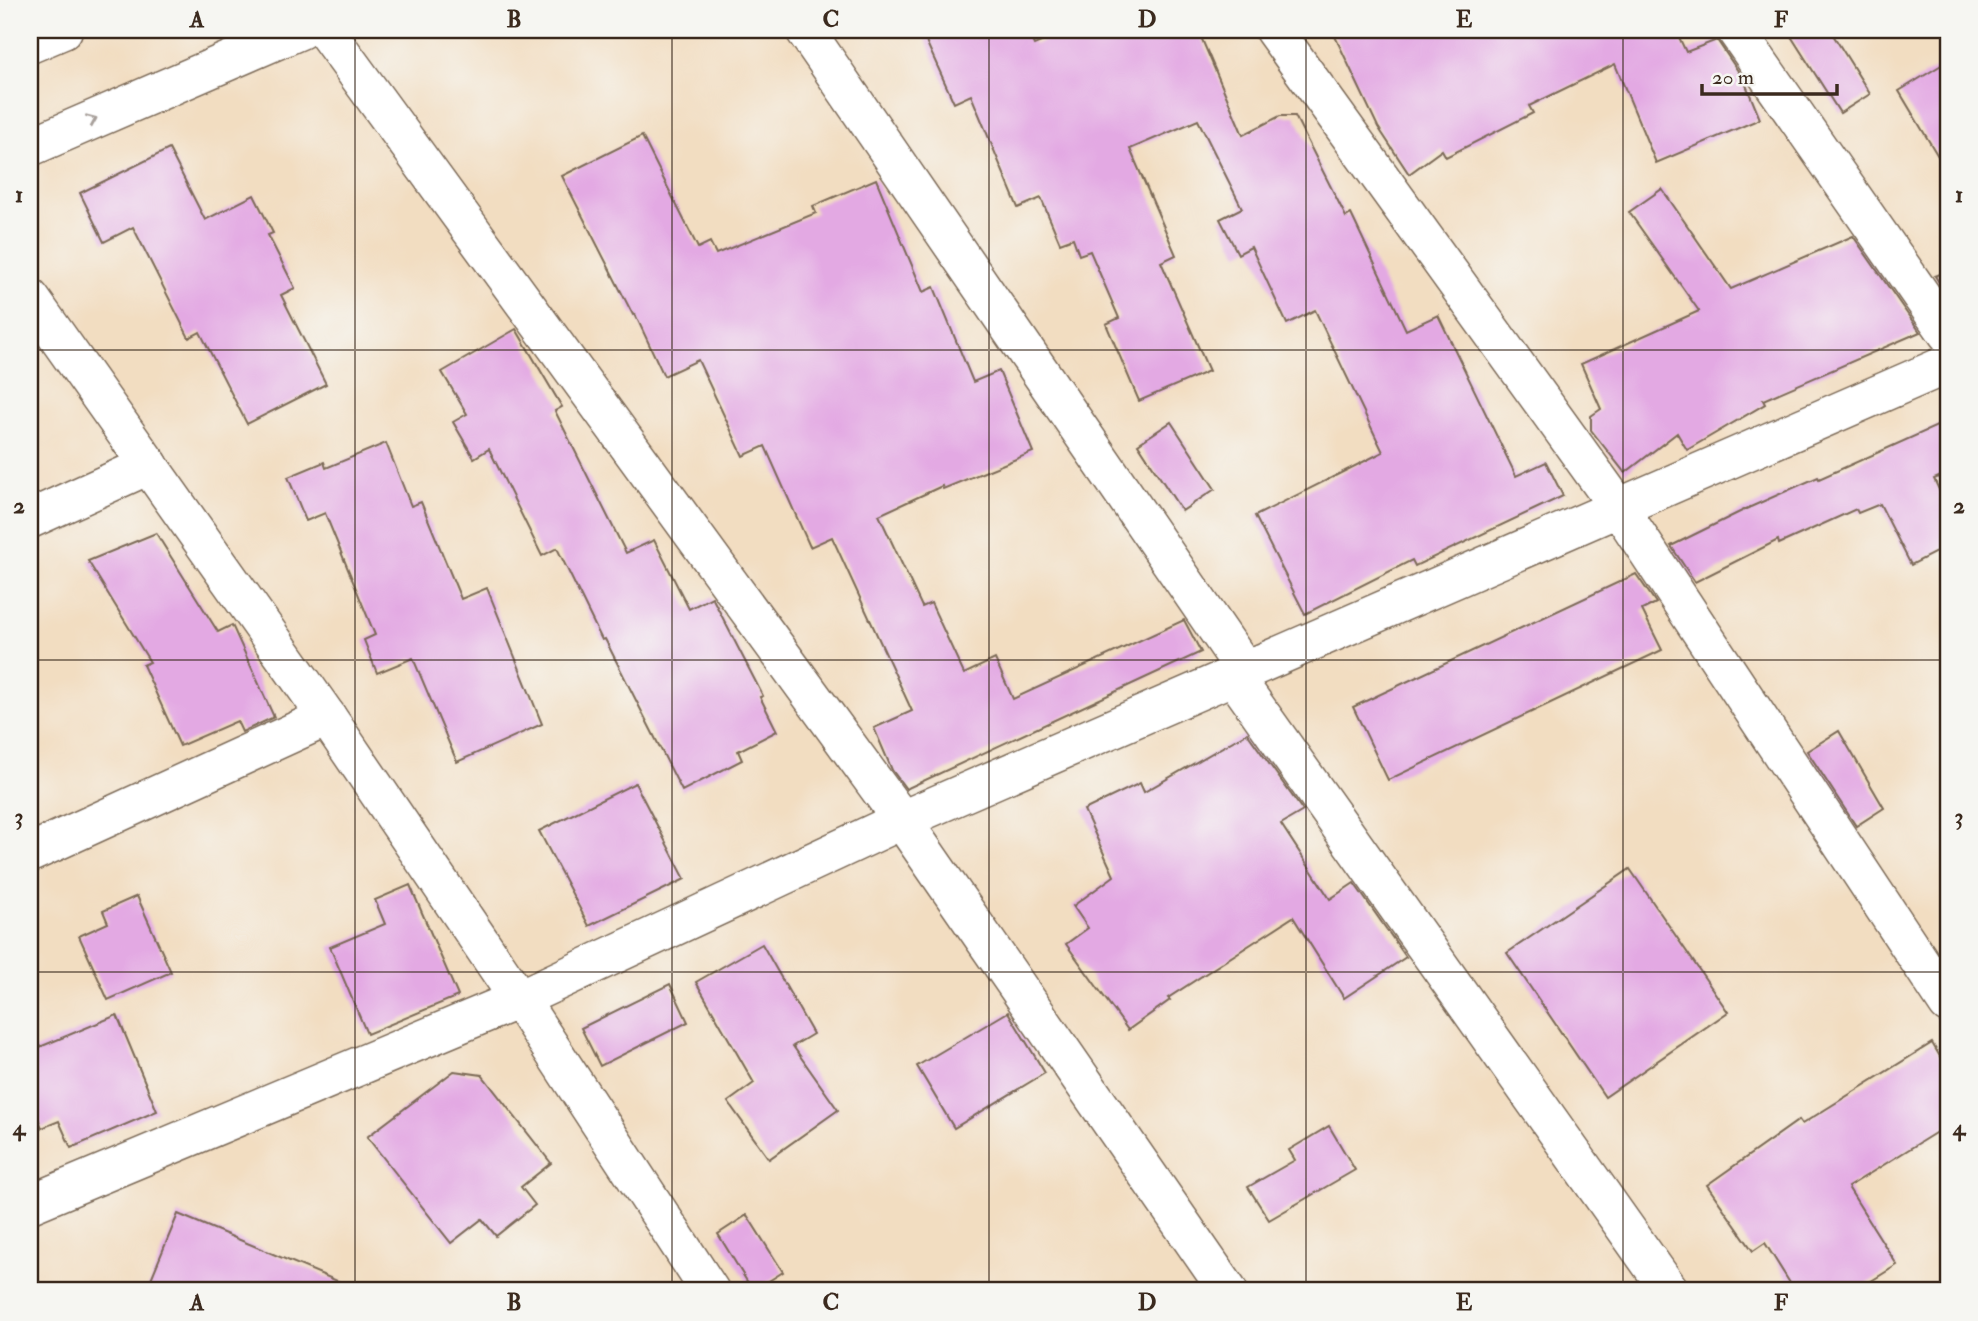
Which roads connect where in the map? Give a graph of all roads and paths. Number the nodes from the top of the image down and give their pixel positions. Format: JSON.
{"nodes":[{"id":1,"x":63,"y":30,"type":"edge"},
{"id":2,"x":300,"y":30,"type":"edge"},
{"id":3,"x":325,"y":30,"type":"edge"},
{"id":4,"x":805,"y":30,"type":"edge"},
{"id":5,"x":1273,"y":30,"type":"edge"},
{"id":6,"x":1736,"y":30,"type":"edge"},
{"id":7,"x":30,"y":44,"type":"edge"},
{"id":8,"x":30,"y":147,"type":"edge"},
{"id":9,"x":30,"y":298,"type":"edge"},
{"id":10,"x":1946,"y":362,"type":"edge"},
{"id":11,"x":149,"y":465,"type":"junction"},
{"id":12,"x":1619,"y":508,"type":"junction"},
{"id":13,"x":30,"y":519,"type":"edge"},
{"id":14,"x":1239,"y":673,"type":"junction"},
{"id":15,"x":327,"y":717,"type":"junction"},
{"id":16,"x":902,"y":820,"type":"junction"},
{"id":17,"x":30,"y":853,"type":"edge"},
{"id":18,"x":519,"y":999,"type":"junction"},
{"id":19,"x":1948,"y":1004,"type":"edge"},
{"id":20,"x":30,"y":1204,"type":"edge"},
{"id":21,"x":710,"y":1291,"type":"edge"},
{"id":22,"x":1228,"y":1291,"type":"edge"},
{"id":23,"x":1670,"y":1291,"type":"edge"}],
"edges":[{"from":1,"to":7,"type":"street"},
{"from":8,"to":2,"type":"street","one_way":true},
{"from":3,"to":16,"type":"street"},
{"from":4,"to":14,"type":"street"},
{"from":5,"to":12,"type":"street"},
{"from":6,"to":10,"type":"street"},
{"from":9,"to":11,"type":"street"},
{"from":10,"to":12,"type":"street"},
{"from":11,"to":13,"type":"street"},
{"from":11,"to":15,"type":"street"},
{"from":12,"to":14,"type":"street"},
{"from":12,"to":19,"type":"street"},
{"from":14,"to":16,"type":"street"},
{"from":14,"to":23,"type":"street"},
{"from":15,"to":17,"type":"street"},
{"from":15,"to":18,"type":"street"},
{"from":16,"to":18,"type":"street"},
{"from":16,"to":22,"type":"street"},
{"from":18,"to":20,"type":"street"},
{"from":18,"to":21,"type":"street"}]}
